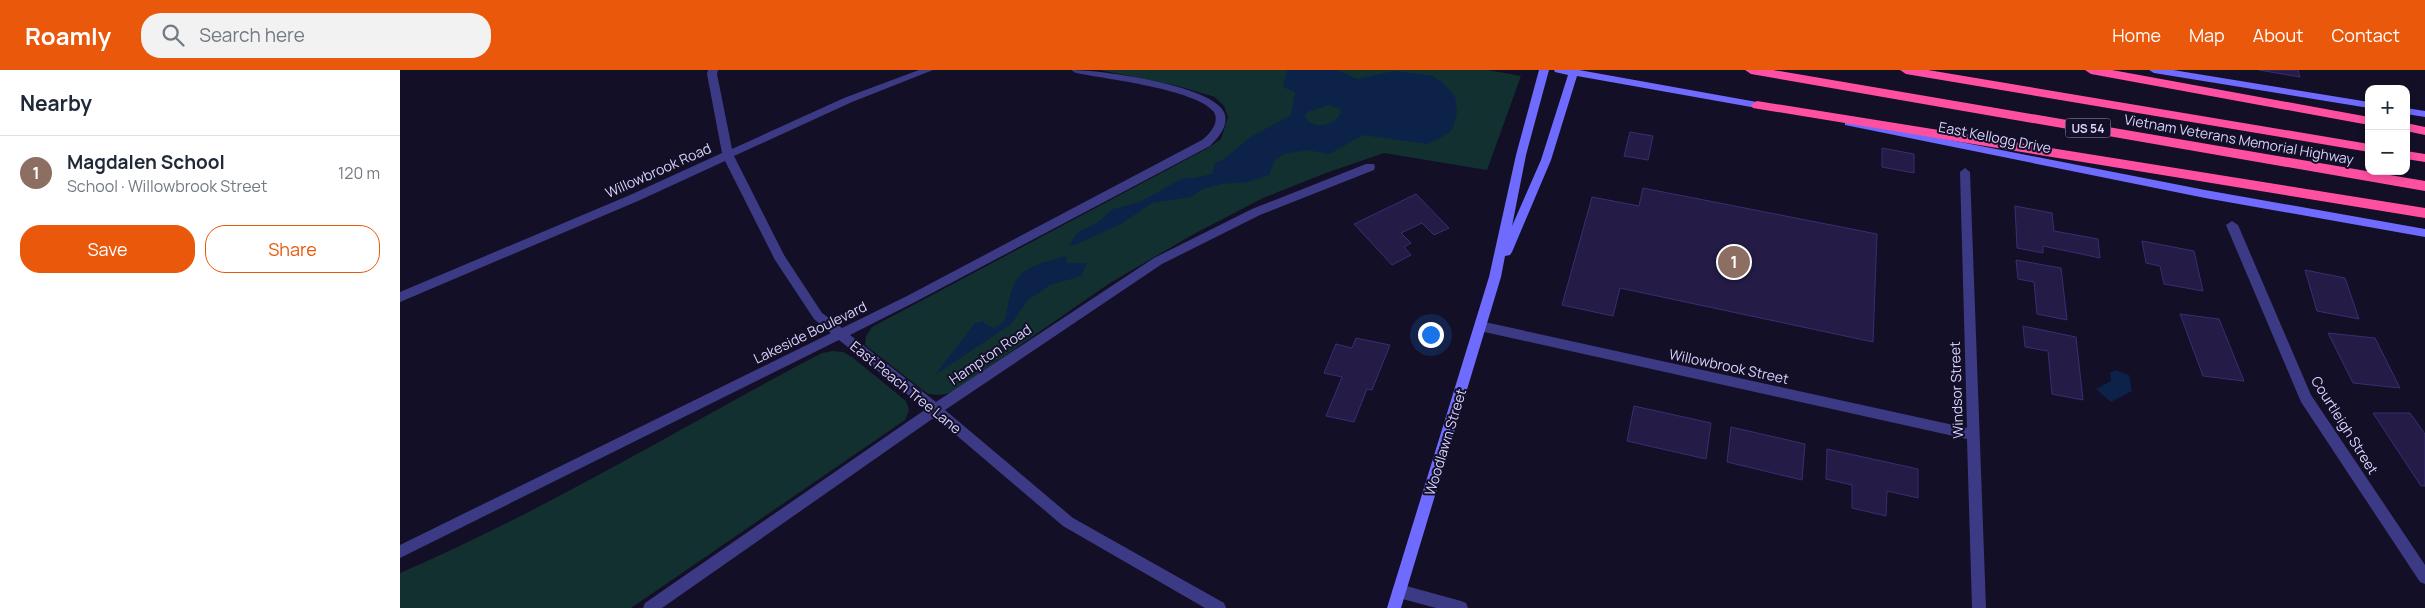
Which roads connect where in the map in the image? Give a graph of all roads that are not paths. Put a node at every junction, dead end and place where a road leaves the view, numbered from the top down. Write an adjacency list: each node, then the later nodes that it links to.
1 (713, 70): 21 (street, East Peach Tree Lane)
2 (928, 70): 21 (street, Willowbrook Road)
3 (1076, 70): 33 (street, Lakeside Boulevard)
4 (1544, 70): 30 (main road, Woodlawn Street)
5 (1559, 70): 11 (main road, East Kellogg Drive)
6 (1621, 70): 12 (main road)
7 (1752, 70): 26 (highway, Vietnam Veterans Memorial Highway / US 54)
8 (1906, 70): 20 (highway, Vietnam Veterans Memorial Highway / US 54)
9 (2091, 70): 17 (highway)
10 (2154, 70): 13 (main road)
11 (1574, 71): 12 (main road, East Kellogg Drive); 30 (main road, Woodlawn Street)
12 (1654, 86): 14 (main road, East Kellogg Drive)
13 (2365, 104)
14 (1757, 105): 27 (highway); 29 (main road, East Kellogg Drive)
15 (2410, 112): 16 (main road)
16 (2425, 114)
17 (2365, 119)
18 (2410, 128): 19 (highway)
19 (2425, 131)
20 (2365, 147)
21 (728, 155): 31 (street, Willowbrook Road); 33 (street, East Peach Tree Lane)
22 (2410, 156): 23 (highway)
23 (2425, 158)
24 (1370, 167): 34 (street, Hampton Road)
25 (1965, 172): 35 (street, Windsor Street)
26 (2425, 186)
27 (2425, 213)
28 (2232, 225): 37 (street, Courtleigh Street)
29 (2425, 233)
30 (1495, 277): 32 (main road, Woodlawn Street)
31 (400, 298)
32 (1480, 326): 35 (street, Willowbrook Street); 38 (main road, Woodlawn Street)
33 (839, 334): 34 (street, East Peach Tree Lane); 36 (street, Lakeside Boulevard)
34 (935, 410): 39 (street, Hampton Road); 40 (street, East Peach Tree Lane)
35 (1972, 436): 43 (street, Windsor Street)
36 (400, 552)
37 (2425, 577)
38 (1399, 591): 41 (main road, Woodlawn Street); 42 (street)
39 (650, 608)
40 (1219, 608)
41 (1394, 608)
42 (1461, 608)
43 (1979, 608)

